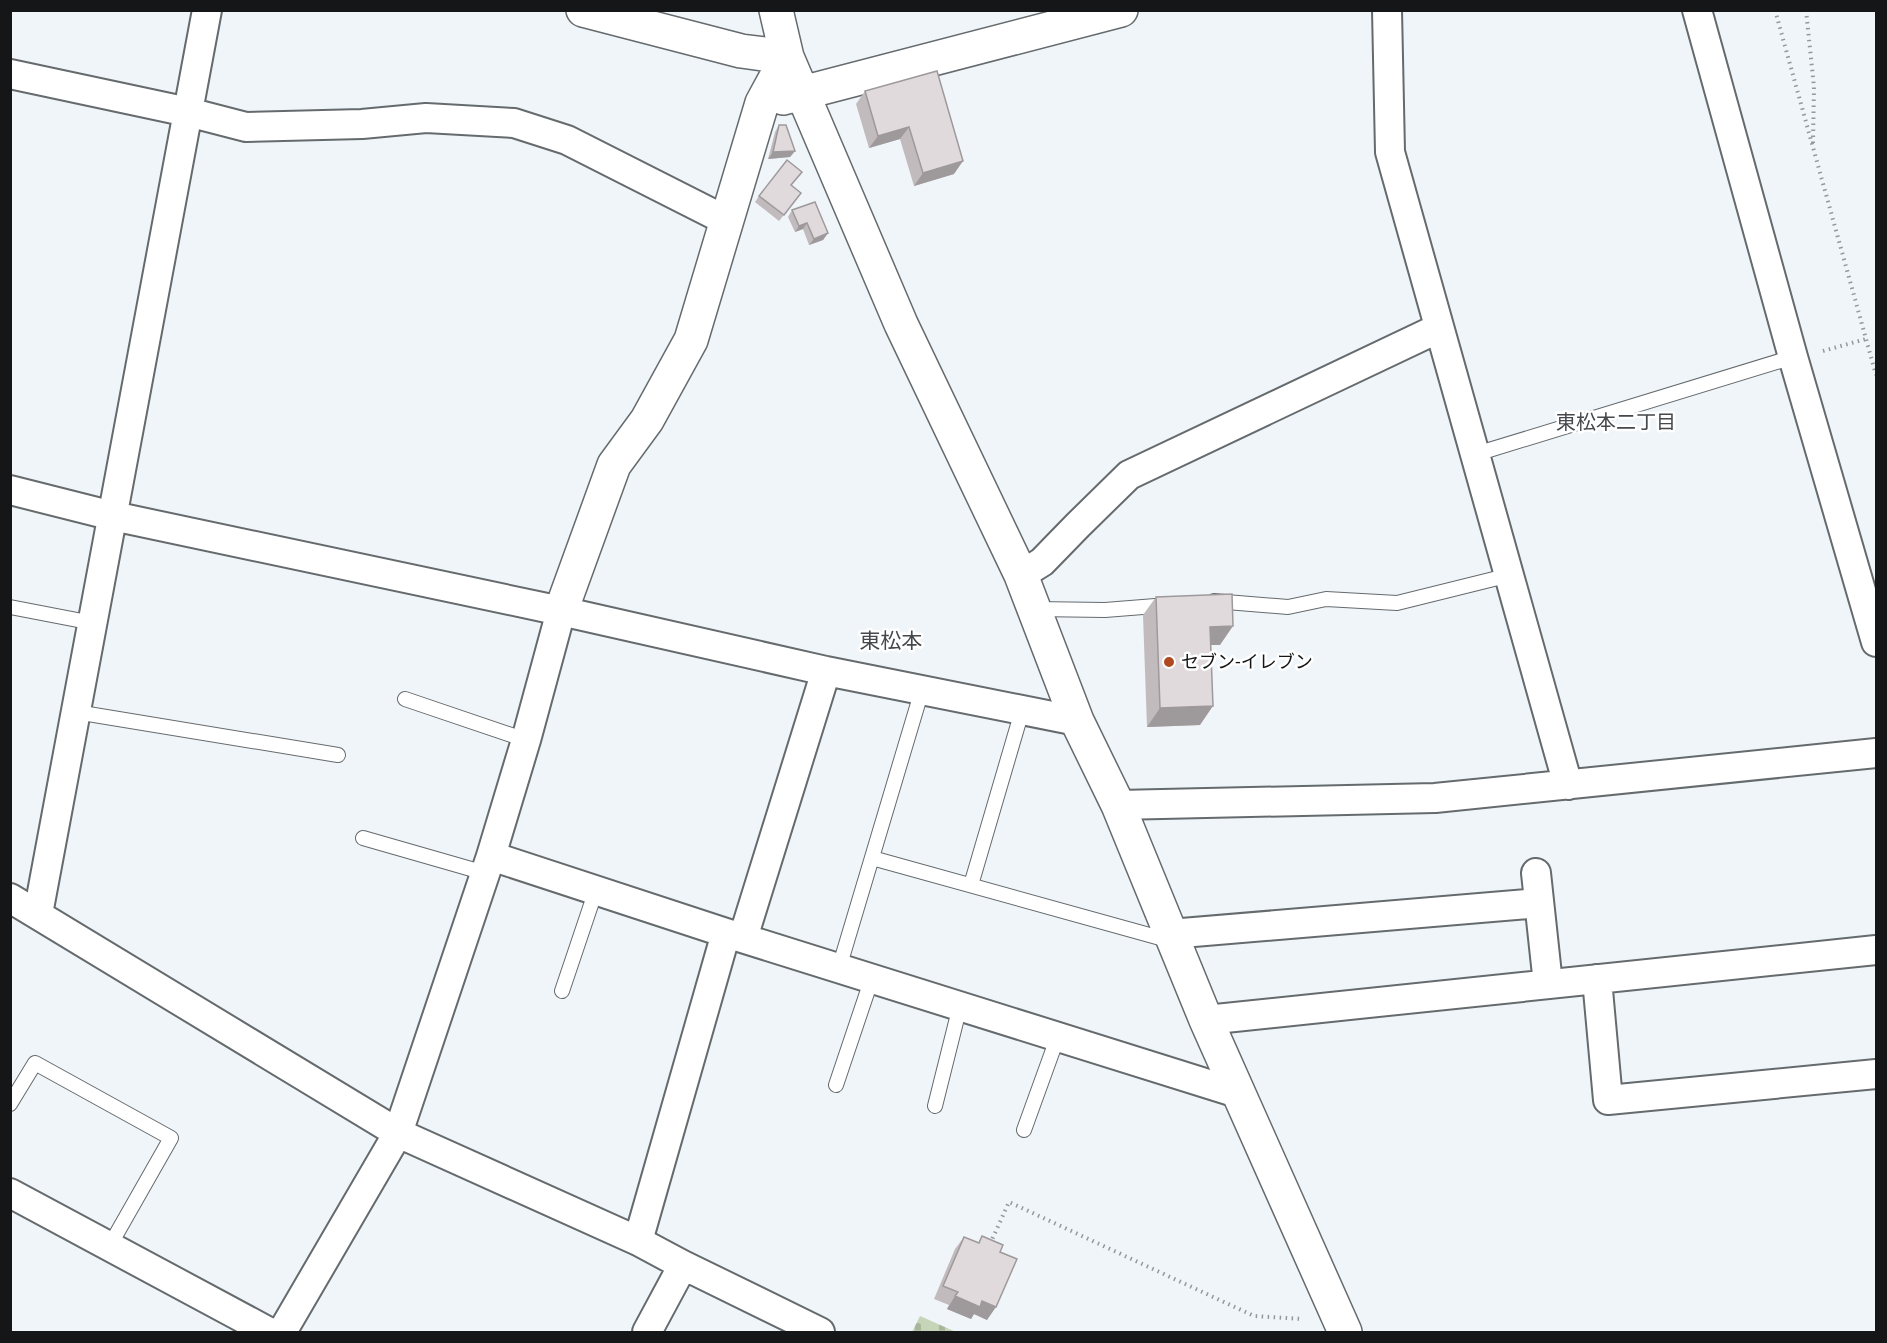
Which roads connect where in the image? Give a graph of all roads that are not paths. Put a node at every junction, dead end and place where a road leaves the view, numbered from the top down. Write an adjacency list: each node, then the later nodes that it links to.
1 (207, 10): 11 (street)
2 (583, 10): 7 (street)
3 (776, 10): 7 (street)
4 (1121, 10): 9 (street)
5 (1387, 10): 13 (street)
6 (1697, 10): 14 (street)
7 (787, 57): 9 (street); 10 (street)
8 (10, 74): 11 (street)
9 (803, 93): 10 (street); 18 (street)
10 (762, 103): 12 (street)
11 (188, 112): 12 (street); 17 (street)
12 (727, 220): 22 (street)
13 (1439, 328): 15 (street); 18 (street)
14 (1805, 355): 15 (lane); 24 (street)
15 (1476, 454): 19 (street)
16 (10, 490): 17 (street)
17 (113, 516): 22 (street); 23 (street)
18 (1021, 575): 21 (street)
19 (1510, 575): 21 (lane); 34 (street)
20 (10, 607): 23 (lane)
21 (1034, 609): 30 (street)
22 (561, 611): 25 (street); 31 (street)
23 (93, 623): 29 (street)
24 (1876, 642)
25 (826, 671): 26 (street); 45 (street)
26 (922, 690): 28 (street); 37 (lane)
27 (405, 699): 31 (lane)
28 (1022, 711): 30 (street); 40 (lane)
29 (76, 712): 33 (lane); 44 (street)
30 (1077, 721): 35 (street)
31 (526, 740): 38 (street)
32 (1876, 753): 34 (street)
33 (338, 755)
34 (1568, 785): 35 (street)
35 (1118, 805): 46 (street)
36 (363, 838): 38 (lane)
37 (872, 858): 40 (lane); 48 (lane)
38 (488, 864): 41 (street); 62 (street)
39 (1536, 873): 43 (street)
40 (970, 885): 46 (lane)
41 (596, 890): 45 (street); 52 (lane)
42 (10, 898): 44 (street)
43 (1539, 903): 46 (street); 51 (street)
44 (38, 915): 62 (street)
45 (735, 935): 48 (street); 64 (street)
46 (1172, 938): 54 (street)
47 (1876, 950): 50 (street)
48 (838, 968): 49 (street)
49 (872, 978): 53 (street); 57 (lane)
50 (1597, 979): 51 (street); 56 (street)
51 (1548, 984): 54 (street)
52 (562, 992)
53 (960, 1006): 55 (street); 60 (lane)
54 (1206, 1020): 58 (street)
55 (1058, 1036): 58 (street); 61 (lane)
56 (1876, 1074)
57 (836, 1085)
58 (1238, 1093): 71 (street)
59 (10, 1104): 65 (lane)
60 (935, 1107)
61 (1024, 1130)
62 (398, 1133): 64 (street); 68 (street)
63 (10, 1193): 65 (street)
64 (638, 1241): 66 (street)
65 (109, 1247): 67 (street)
66 (683, 1265): 69 (street); 70 (street)
67 (269, 1332)
68 (282, 1332)
69 (647, 1332)
70 (820, 1332)
71 (1345, 1332)

